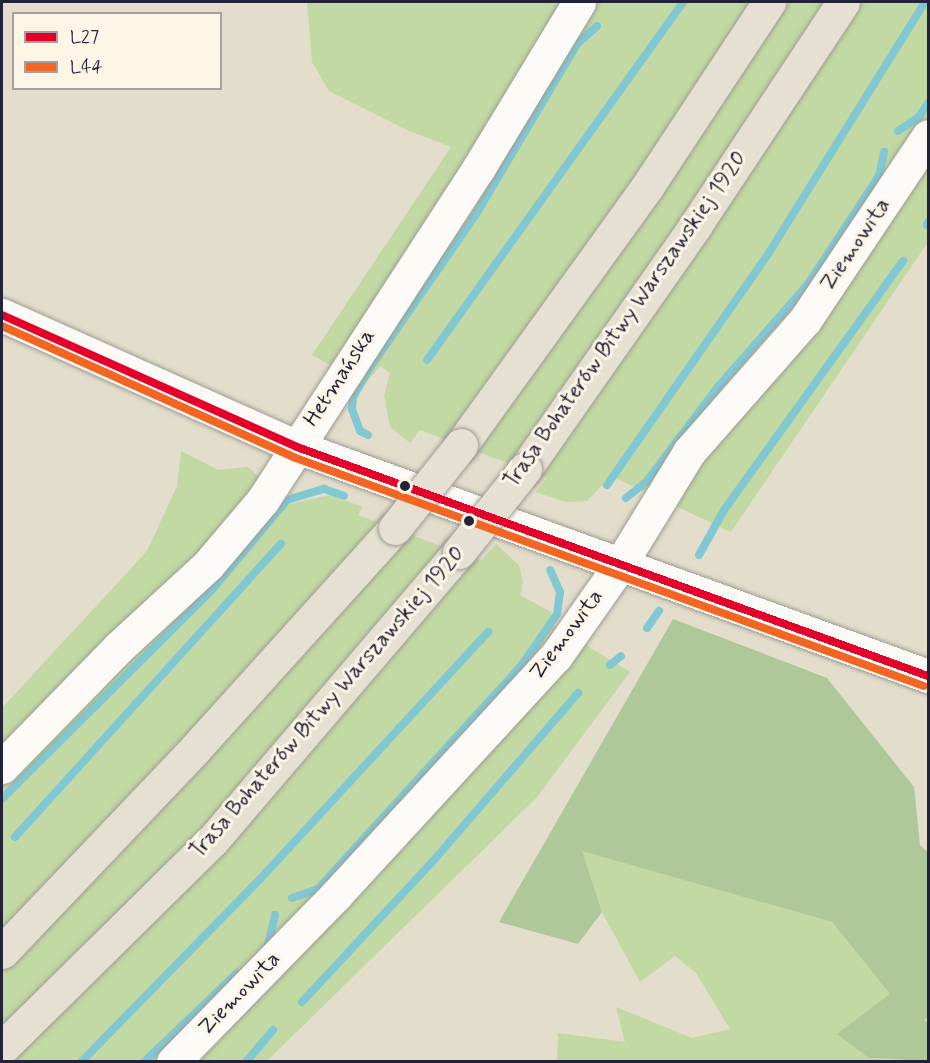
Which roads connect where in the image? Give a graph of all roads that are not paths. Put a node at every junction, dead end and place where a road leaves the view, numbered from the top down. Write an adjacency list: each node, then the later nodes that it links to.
1 (579, 2): 6 (street, Hetmańska)
2 (768, 2): 10 (highway, bridge)
3 (843, 2): 11 (highway, Trasa Bohaterów Bitwy Warszawskiej 1920, bridge)
4 (928, 136): 7 (street, Ziemowita)
5 (2, 315): 6 (street)
6 (297, 447): 7 (street); 9 (street, Hetmańska)
7 (621, 563): 8 (street); 12 (street, Ziemowita)
8 (928, 676)
9 (2, 767)
10 (2, 952)
11 (2, 1048)
12 (173, 1062)

